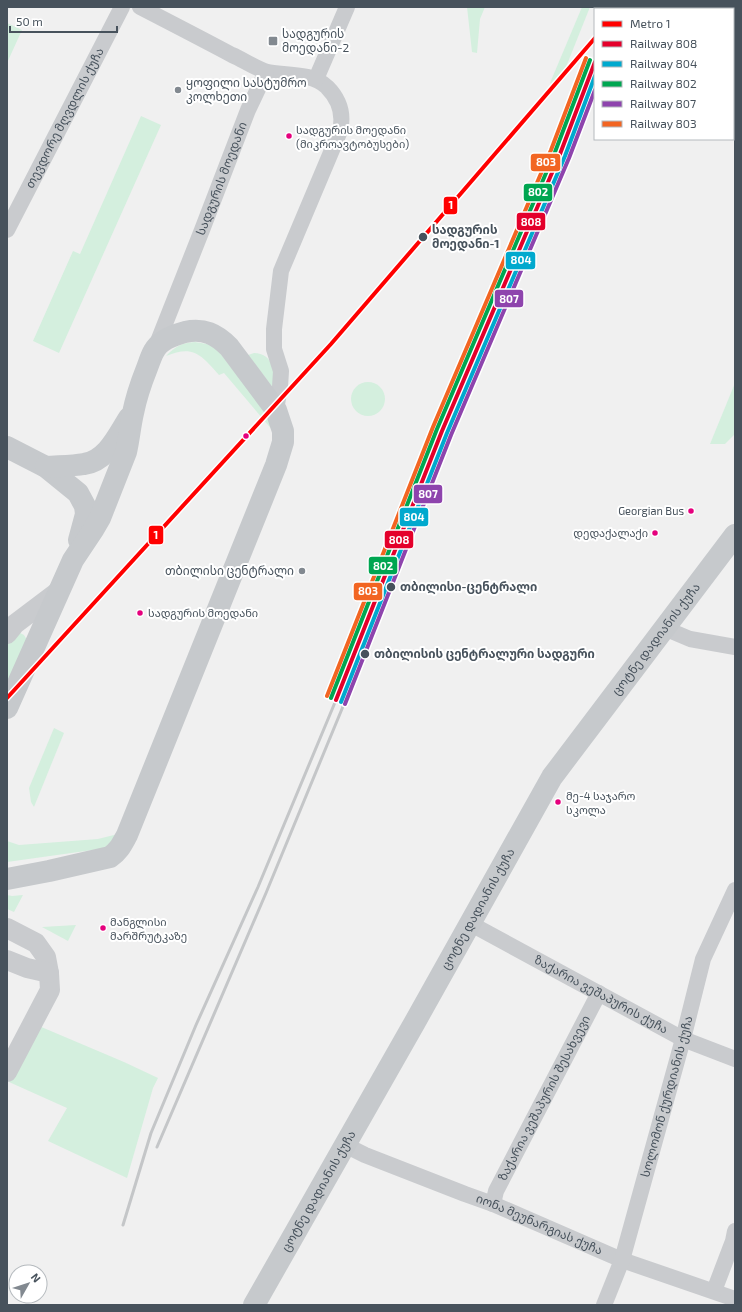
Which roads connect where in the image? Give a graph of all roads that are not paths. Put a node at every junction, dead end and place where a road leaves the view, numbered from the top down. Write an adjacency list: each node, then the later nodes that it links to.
1 (122, 7): 6 (street, თევდორე მღვდლის ქუჩა)
2 (140, 7): 4 (street)
3 (347, 7): 5 (street)
4 (266, 72): 5 (street); 7 (street, სადგურის მოედანი)
5 (316, 79): 8 (street)
6 (7, 230)
7 (154, 350): 8 (main road); 9 (main road, სადგურის მოედანი)
8 (276, 410): 21 (main road)
9 (133, 412): 11 (main road); 15 (main road, სადგურის მოედანი)
10 (7, 447): 12 (main road)
11 (86, 464): 12 (main road); 13 (main road)
12 (46, 467): 13 (main road)
13 (72, 489): 15 (main road)
14 (735, 535): 17 (main road, ცოტნე დადიანის ქუჩა)
15 (73, 560): 16 (main road, სადგურის მოედანი)
16 (60, 590): 18 (street); 20 (main road, სადგურის მოედანი)
17 (664, 628): 19 (street); 23 (main road, ცოტნე დადიანის ქუჩა)
18 (7, 634)
19 (735, 648)
20 (7, 708)
21 (7, 879)
22 (735, 890): 28 (street, სოლომონ ქურდიანის ქუჩა)
23 (471, 924): 27 (street, ზაქარია ვეშაპურის ქუჩა); 31 (main road, ცოტნე დადიანის ქუჩა)
24 (7, 928): 26 (street)
25 (7, 960): 26 (street)
26 (49, 973): 30 (street)
27 (599, 993): 28 (street, ზაქარია ვეშაპურის ქუჩა); 32 (street, ზაქარია ვეშაპურის შესახვევი)
28 (683, 1039): 29 (street, ზაქარია ვეშაპურის ქუჩა); 34 (street, სოლომონ ქურდიანის ქუჩა)
29 (735, 1059)
30 (7, 1072)
31 (345, 1145): 32 (street, იონა მეუნარგიას ქუჩა); 37 (main road, ცოტნე დადიანის ქუჩა)
32 (493, 1204): 34 (street, იონა მეუნარგიას ქუჩა)
33 (735, 1231): 35 (street)
34 (622, 1260): 35 (street, იონა მეუნარგიას ქუჩა); 38 (street, სოლომონ ქურდიანის ქუჩა)
35 (714, 1291): 36 (street, იონა მეუნარგიას ქუჩა)
36 (735, 1299)
37 (254, 1305)
38 (604, 1305)

